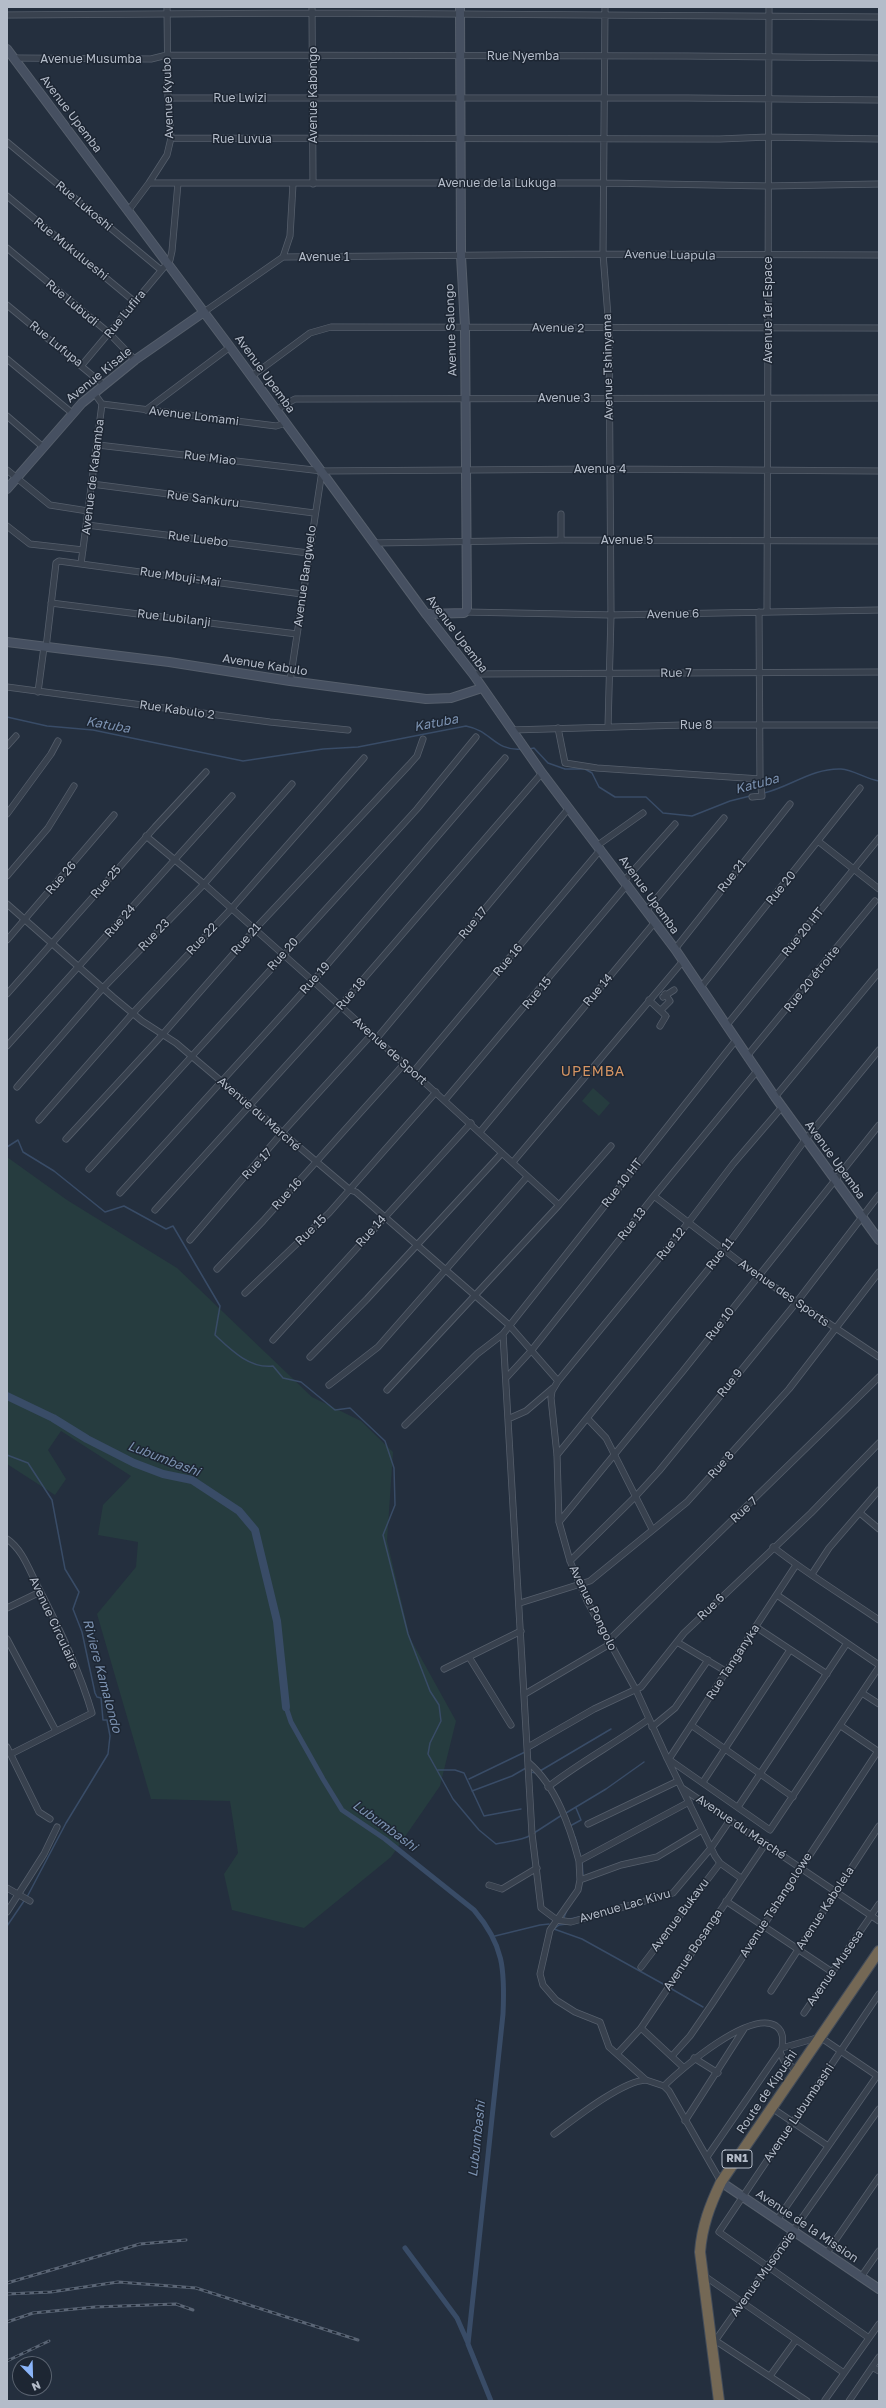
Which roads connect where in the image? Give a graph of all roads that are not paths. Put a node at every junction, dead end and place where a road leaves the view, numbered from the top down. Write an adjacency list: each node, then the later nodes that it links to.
1 (167, 7): 7 (street, Avenue Kyubo)
2 (605, 7): 8 (street, Avenue Tshinyama)
3 (769, 7): 9 (street, Avenue 1er Espace)
4 (312, 10): 5 (street); 7 (street); 12 (street, Avenue Kabongo)
5 (460, 11): 8 (street); 14 (street, Avenue Salongo)
6 (7, 14): 7 (street)
7 (167, 14): 13 (street, Avenue Kyubo)
8 (605, 15): 9 (street); 15 (street, Avenue Tshinyama)
9 (769, 17): 10 (street); 17 (street, Avenue 1er Espace)
10 (879, 17)
11 (7, 49): 16 (street, Avenue Upemba)
12 (313, 54): 13 (street, Rue Nyemba); 14 (street, Rue Nyemba); 19 (street, Avenue Kabongo)
13 (167, 55): 16 (street, Avenue Musumba); 20 (street, Avenue Kyubo)
14 (460, 56): 15 (street, Rue Nyemba); 21 (street, Avenue Salongo)
15 (606, 57): 17 (street, Rue Nyemba); 22 (street, Avenue Tshinyama)
16 (14, 58): 41 (street, Avenue Upemba)
17 (769, 58): 18 (street, Rue Nyemba); 23 (street, Avenue 1er Espace)
18 (879, 58)
19 (312, 97): 20 (street, Rue Lwizi); 21 (street, Rue Lwizi); 28 (street, Avenue Kabongo)
20 (168, 98): 26 (street, Avenue Kyubo)
21 (461, 98): 22 (street, Rue Lwizi); 27 (street, Avenue Salongo)
22 (606, 98): 23 (street, Rue Lwizi); 29 (street, Avenue Tshinyama)
23 (769, 100): 24 (street, Rue Lwizi); 25 (street, Avenue 1er Espace)
24 (879, 100)
25 (768, 137): 29 (street, Rue Luvua); 30 (street, Rue Luvua); 39 (street, Avenue 1er Espace)
26 (171, 138): 28 (street, Rue Luvua); 34 (street, Avenue Kyubo)
27 (460, 138): 28 (street, Rue Luvua); 29 (street, Rue Luvua); 32 (street, Avenue Salongo)
28 (313, 139): 37 (street, Avenue Kabongo)
29 (605, 139): 33 (street, Avenue Tshinyama)
30 (879, 139)
31 (7, 142): 49 (street, Rue Lukoshi)
32 (462, 182): 33 (street, Avenue de la Lukuga); 37 (street, Avenue de la Lukuga); 45 (street, Avenue Salongo)
33 (604, 182): 39 (street, Avenue de la Lukuga); 43 (street, Avenue Tshinyama)
34 (149, 183): 35 (street, Avenue de la Lukuga); 41 (street)
35 (178, 183): 36 (street, Avenue de la Lukuga); 48 (street)
36 (293, 184): 37 (street, Avenue de la Lukuga); 47 (street)
37 (313, 184)
38 (879, 184): 39 (street, Avenue de la Lukuga)
39 (768, 186): 46 (street, Avenue 1er Espace)
40 (7, 196): 50 (street, Rue Mukulueshi)
41 (128, 211): 48 (street, Avenue Upemba)
42 (7, 248): 57 (street, Rue Lubudi)
43 (603, 254): 45 (street, Avenue Luapula); 46 (street, Avenue Luapula); 56 (street, Avenue Tshinyama)
44 (879, 255): 46 (street, Avenue Luapula)
45 (461, 256): 47 (street, Avenue 1); 53 (street, Avenue Salongo)
46 (768, 256): 54 (street, Avenue 1er Espace)
47 (283, 257): 52 (street, Avenue 1)
48 (167, 263): 49 (street, Rue Lufira); 52 (street, Avenue Upemba)
49 (160, 270): 50 (street, Rue Lufira)
50 (135, 302): 57 (street, Rue Lufira)
51 (7, 305): 61 (street, Rue Lufupa)
52 (204, 312): 58 (street, Avenue Upemba); 60 (street, Avenue Kisale)
53 (465, 327): 56 (street, Avenue 2); 62 (street, Avenue 2); 67 (street, Avenue Salongo)
54 (767, 328): 55 (street, Avenue 2); 56 (street, Avenue 2); 68 (street, Avenue 1er Espace)
55 (879, 328)
56 (609, 329): 65 (street, Avenue Tshinyama)
57 (110, 333): 60 (street, Rue Lubudi); 61 (street, Rue Lufira)
58 (230, 347): 62 (street, Avenue Upemba); 71 (street)
59 (7, 358): 72 (street)
60 (136, 360): 63 (street, Avenue Kisale)
61 (82, 365): 63 (street, Rue Lufupa)
62 (252, 376): 70 (street, Avenue Upemba)
63 (104, 385): 64 (street, Avenue Kisale)
64 (94, 393): 69 (street, Avenue de Kabamba); 72 (street, Avenue Kisale)
65 (610, 398): 67 (street, Avenue 3); 68 (street, Avenue 3); 77 (street, Avenue Tshinyama)
66 (879, 398): 68 (street, Avenue 3)
67 (466, 399): 70 (street, Avenue 3); 82 (street, Avenue Salongo)
68 (768, 399): 80 (street, Avenue 1er Espace)
69 (102, 404): 71 (street, Avenue Lomami); 75 (street, Avenue de Kabamba)
70 (276, 409): 74 (street, Avenue Upemba)
71 (146, 410): 74 (street, Avenue Lomami)
72 (72, 413): 76 (street, Avenue Kisale)
73 (7, 416): 76 (street)
74 (286, 423): 79 (street, Avenue Upemba)
75 (98, 445): 79 (street, Rue Miao); 84 (street, Avenue de Kabamba)
76 (43, 447): 83 (street, Avenue Kisale)
77 (610, 469): 80 (street, Avenue 4); 82 (street, Avenue 4); 94 (street, Avenue Tshinyama)
78 (7, 470): 83 (street)
79 (322, 471): 82 (street, Avenue 4); 87 (street, Avenue Bangwelo); 96 (street, Avenue Upemba)
80 (768, 471): 81 (street, Avenue 4); 92 (street, Avenue 1er Espace)
81 (879, 471)
82 (466, 472): 93 (street, Avenue Salongo)
83 (16, 478): 85 (street, Avenue Kisale); 86 (street)
84 (92, 484): 86 (street, Avenue de Kabamba); 87 (street, Rue Sankuru)
85 (7, 489)
86 (88, 511): 89 (street, Avenue de Kabamba)
87 (314, 513): 98 (street, Avenue Bangwelo)
88 (561, 514): 91 (street)
89 (87, 525): 97 (street, Avenue de Kabamba); 98 (street, Rue Luebo)
90 (7, 526): 97 (street)
91 (561, 540): 93 (street, Avenue 5); 94 (street, Avenue 5)
92 (766, 540): 94 (street, Avenue 5); 95 (street, Avenue 5); 105 (street, Avenue 1er Espace)
93 (466, 541): 96 (street, Avenue 5); 103 (street, Avenue Salongo)
94 (609, 541): 107 (street, Avenue Tshinyama)
95 (879, 541)
96 (374, 543): 106 (street, Avenue Upemba)
97 (83, 550): 99 (street, Avenue de Kabamba)
98 (308, 553): 100 (street, Avenue Bangwelo)
99 (81, 564): 100 (street, Rue Mbuji-Maï); 101 (street, Rue Mbuji-Maï)
100 (302, 594): 108 (street, Avenue Bangwelo)
101 (51, 603): 108 (street, Rue Lubilanji); 110 (street)
102 (879, 610): 105 (street, Avenue 6)
103 (466, 612): 106 (street); 107 (street, Avenue 6)
104 (758, 612): 105 (street, Avenue 6); 107 (street, Avenue 6); 111 (street)
105 (766, 612)
106 (426, 614): 113 (street, Avenue Upemba)
107 (611, 615): 114 (street, Avenue Tshinyama)
108 (297, 634): 115 (street, Avenue Bangwelo)
109 (7, 642): 110 (street, Avenue Kabulo)
110 (45, 648): 115 (street, Avenue Kabulo); 118 (street)
111 (760, 672): 112 (street, Rue 7); 114 (street, Rue 7); 119 (street)
112 (879, 672)
113 (473, 674): 114 (street, Rue 7); 117 (street, Avenue Upemba)
114 (610, 675): 121 (street, Avenue Tshinyama)
115 (290, 681): 117 (street, Avenue Kabulo)
116 (7, 688): 118 (street, Rue Kabulo 2)
117 (482, 688): 124 (street, Avenue Upemba)
118 (38, 692): 123 (street, Rue Kabulo 2)
119 (760, 725): 120 (street, Rue 8); 121 (street, Rue 8); 134 (street)
120 (879, 725)
121 (608, 727): 122 (street, Rue 8)
122 (558, 728): 124 (street, Rue 8); 134 (street)
123 (348, 730)
124 (512, 730): 133 (street, Avenue Upemba)
125 (16, 736): 129 (street)
126 (476, 737): 167 (street, Rue 20)
127 (423, 739): 163 (street, Rue 21)
128 (58, 741): 143 (street)
129 (7, 746)
130 (364, 758): 159 (street, Rue 22)
131 (506, 758): 171 (street, Rue 19)
132 (206, 772): 147 (street, Rue 25)
133 (542, 773): 141 (street, Avenue Upemba); 177 (street, Rue 18)
134 (760, 779): 139 (street)
135 (292, 784): 155 (street, Rue 23)
136 (74, 786): 153 (street)
137 (860, 788): 149 (street, Rue 20)
138 (232, 796): 151 (street, Rue 24)
139 (752, 797)
140 (790, 804): 166 (street, Rue 21)
141 (569, 808): 150 (street, Avenue Upemba); 184 (street, Rue 17)
142 (643, 813): 150 (street, Rue 16)
143 (7, 814)
144 (114, 815): 161 (street, Rue 26)
145 (724, 818): 160 (street)
146 (675, 824): 154 (street)
147 (146, 836): 151 (street, Avenue de Sport); 165 (street, Rue 25)
148 (879, 838): 152 (street, Rue 20 HT)
149 (818, 841): 152 (street); 172 (street, Rue 20)
150 (600, 847): 154 (street, Avenue Upemba); 191 (street, Rue 16)
151 (175, 860): 155 (street, Avenue de Sport); 169 (street, Rue 24)
152 (855, 869): 156 (street); 181 (street, Rue 20 HT)
153 (7, 876)
154 (625, 883): 160 (street, Avenue Upemba); 197 (street, Rue 15)
155 (204, 884): 159 (street, Avenue de Sport); 173 (street, Rue 23)
156 (879, 889)
157 (875, 901): 189 (street, Rue 20 étroite)
158 (7, 904): 161 (street, Avenue du Marché)
159 (232, 908): 163 (street, Avenue de Sport); 179 (street, Rue 22)
160 (646, 911): 162 (street, Avenue Upemba)
161 (25, 919): 164 (street, Rue 26); 165 (street, Avenue du Marché)
162 (655, 922): 166 (street, Avenue Upemba); 203 (street, Rue 14)
163 (255, 929): 167 (street, Avenue de Sport); 182 (street, Rue 21)
164 (7, 940)
165 (53, 943): 169 (street, Avenue du Marché); 175 (street, Rue 25)
166 (675, 949): 168 (street, Avenue Upemba)
167 (283, 954): 171 (street, Avenue de Sport); 188 (street, Rue 20)
168 (683, 961): 172 (street, Avenue Upemba); 176 (street)
169 (79, 966): 173 (street, Avenue du Marché); 186 (street, Rue 24)
170 (879, 972): 196 (street)
171 (313, 981): 177 (street, Avenue de Sport); 193 (street, Rue 19)
172 (701, 987): 181 (street, Avenue Upemba)
173 (103, 988): 179 (street, Avenue du Marché); 194 (street, Rue 23)
174 (674, 990): 178 (street)
175 (7, 994)
176 (649, 1000): 178 (street); 210 (street)
177 (340, 1006): 183 (street, Avenue de Sport); 198 (street, Rue 18)
178 (661, 1010): 180 (street)
179 (132, 1013): 182 (street, Avenue du Marché); 200 (street, Rue 22)
180 (660, 1026)
181 (726, 1026): 185 (street, Avenue Upemba)
182 (163, 1034): 188 (street, Avenue du Marché); 205 (street, Rue 21)
183 (372, 1034): 184 (street, Avenue de Sport); 204 (street, Rue 17)
184 (377, 1038): 190 (street, Avenue de Sport)
185 (736, 1040): 189 (street, Avenue Upemba); 234 (street, Rue 10 HT)
186 (7, 1046)
187 (879, 1050): 206 (street, Rue 11)
188 (192, 1056): 193 (street, Avenue du Marché); 211 (street, Rue 20)
189 (748, 1056): 192 (street, Avenue Upemba)
190 (404, 1064): 191 (street, Avenue de Sport); 209 (street, Rue 16)
191 (414, 1071): 195 (street, Avenue de Sport)
192 (757, 1071): 196 (street, Avenue Upemba); 217 (street, Rue 13)
193 (220, 1081): 198 (street, Avenue du Marché); 215 (street, Rue 19)
194 (17, 1087)
195 (436, 1092): 197 (street, Avenue de Sport); 214 (street, Rue 15)
196 (775, 1097): 199 (street, Avenue Upemba)
197 (445, 1100): 201 (street, Avenue de Sport)
198 (249, 1105): 204 (street, Avenue du Marché); 219 (street, Rue 18)
199 (782, 1107): 206 (street, Avenue Upemba); 222 (street, Rue 12)
200 (39, 1120)
201 (471, 1123): 203 (street, Avenue de Sport); 220 (street, Rue 14)
202 (879, 1125): 213 (street, Rue 10)
203 (480, 1132): 208 (street, Avenue de Sport)
204 (281, 1134): 209 (street, Avenue du Marché); 223 (street, Rue 17)
205 (66, 1139)
206 (805, 1140): 213 (street, Avenue Upemba); 226 (street, Rue 11)
207 (611, 1146): 218 (street)
208 (502, 1153): 210 (street, Avenue de Sport); 225 (street)
209 (316, 1162): 214 (street, Avenue du Marché); 227 (street, Rue 16)
210 (513, 1162): 212 (street, Avenue de Sport)
211 (88, 1169)
212 (527, 1177): 218 (street, Avenue de Sport); 228 (street)
213 (834, 1180): 221 (street, Avenue Upemba); 230 (street, Rue 10)
214 (350, 1190): 220 (street, Avenue du Marché); 231 (street, Rue 15)
215 (120, 1193)
216 (879, 1195): 221 (street, Rue 9)
217 (654, 1196): 222 (street, Avenue des Sports); 238 (street, Rue 13)
218 (560, 1205): 232 (street)
219 (155, 1210)
220 (385, 1216): 225 (street, Avenue du Marché); 237 (street, Rue 14)
221 (862, 1218): 224 (street, Avenue Upemba); 233 (street, Rue 9)
222 (688, 1223): 226 (street, Avenue des Sports); 243 (street, Rue 12)
223 (190, 1240)
224 (879, 1240)
225 (417, 1244): 228 (street, Avenue du Marché); 239 (street)
226 (724, 1250): 230 (street, Avenue des Sports); 247 (street, Rue 11)
227 (217, 1269)
228 (446, 1269): 232 (street, Avenue du Marché); 244 (street)
229 (879, 1272): 235 (street, Rue 8)
230 (758, 1276): 233 (street, Avenue des Sports); 251 (street, Rue 10)
231 (245, 1293)
232 (477, 1295): 234 (street, Avenue du Marché); 246 (street)
233 (796, 1303): 235 (street, Avenue des Sports); 254 (street, Rue 9)
234 (509, 1325): 236 (street, Rue 10 HT); 238 (street)
235 (836, 1329): 240 (street, Avenue des Sports); 257 (street, Rue 8)
236 (503, 1334): 241 (street); 249 (street, Rue 10 HT)
237 (273, 1340)
238 (531, 1351): 241 (street, Rue 13); 243 (street)
239 (310, 1357)
240 (879, 1357)
241 (507, 1377): 248 (street)
242 (879, 1377): 274 (street, Rue 7)
243 (558, 1381): 245 (street, Avenue Pongolo)
244 (329, 1385)
245 (554, 1388): 248 (street); 252 (street, Avenue Pongolo)
246 (387, 1390)
247 (587, 1418): 251 (street); 252 (street, Rue 11)
248 (508, 1419): 267 (street)
249 (405, 1425)
250 (879, 1443): 260 (street, Rue 6)
251 (615, 1454): 254 (street); 256 (street, Rue 10)
252 (557, 1455): 256 (street, Avenue Pongolo)
253 (879, 1490): 255 (street)
254 (636, 1496): 257 (street); 261 (street, Rue 9)
255 (860, 1513): 258 (street); 263 (street)
256 (560, 1522): 261 (street, Avenue Pongolo)
257 (652, 1529): 264 (street, Rue 8)
258 (879, 1529)
259 (7, 1539): 265 (street, Avenue Circulaire)
260 (772, 1547): 262 (street); 273 (street, Rue 6)
261 (570, 1561): 264 (street, Avenue Pongolo)
262 (796, 1565): 263 (street); 266 (street, Rue Tanganyka)
263 (812, 1574): 269 (street)
264 (580, 1586): 267 (street, Rue 8); 274 (street, Avenue Pongolo)
265 (40, 1592): 268 (street); 292 (street, Avenue Circulaire)
266 (777, 1595): 270 (street, Rue Tanganyka); 275 (street)
267 (520, 1603): 271 (street)
268 (7, 1608)
269 (879, 1620)
270 (756, 1627): 276 (street); 281 (street, Rue Tanganyka)
271 (522, 1631): 277 (street); 285 (street)
272 (7, 1639): 292 (street)
273 (677, 1642): 278 (street); 283 (street, Rue 6)
274 (609, 1643): 283 (street, Avenue Pongolo); 285 (street, Rue 7)
275 (847, 1643): 279 (street); 282 (street)
276 (790, 1650): 282 (street); 295 (street)
277 (469, 1657): 280 (street); 288 (street)
278 (708, 1660): 281 (street); 291 (street)
279 (879, 1666): 284 (street)
280 (444, 1669)
281 (727, 1672): 289 (street, Rue Tanganyka)
282 (827, 1674): 300 (street)
283 (636, 1690): 287 (street, Avenue Pongolo); 294 (street, Rue 6)
284 (862, 1693): 286 (street); 290 (street)
285 (525, 1694): 294 (street)
286 (879, 1704)
287 (649, 1719): 291 (street, Avenue Pongolo); 303 (street)
288 (511, 1725)
289 (691, 1725): 295 (street); 298 (street, Rue Tanganyka)
290 (841, 1726): 296 (street); 305 (street)
291 (652, 1727): 298 (street, Avenue Pongolo)
292 (56, 1731): 297 (street)
293 (7, 1747): 297 (street)
294 (528, 1747): 299 (street)
295 (725, 1748): 300 (street); 302 (street)
296 (878, 1752): 318 (street, Avenue Tshangolowe)
297 (11, 1754): 308 (street)
298 (668, 1759): 301 (street, Avenue Pongolo); 302 (street, Avenue du Marché)
299 (529, 1763): 303 (street); 319 (street)
300 (761, 1773): 305 (street); 307 (street)
301 (678, 1781): 304 (street, Avenue Pongolo); 310 (street)
302 (703, 1782): 307 (street, Avenue du Marché)
303 (548, 1787): 316 (street)
304 (682, 1787): 306 (street, Avenue Pongolo); 309 (street, Avenue du Marché)
305 (793, 1797): 307 (street, Avenue du Marché)
306 (689, 1802): 313 (street, Avenue Pongolo); 316 (street)
307 (738, 1807)
308 (50, 1819)
309 (730, 1820): 314 (street, Avenue du Marché); 315 (street, Avenue Lac Kivu)
310 (588, 1824)
311 (879, 1826): 324 (street, Avenue Kabolela)
312 (57, 1827): 325 (street)
313 (702, 1830): 315 (street, Avenue Pongolo); 321 (street)
314 (766, 1843): 318 (street, Avenue du Marché); 320 (street, Avenue Bosanga)
315 (711, 1848): 317 (street, Avenue Pongolo); 331 (street, Avenue Lac Kivu)
316 (579, 1861): 321 (street)
317 (720, 1863): 320 (street, Avenue Pongolo); 336 (street, Avenue Bukavu)
318 (801, 1867): 324 (street, Avenue du Marché); 333 (street, Avenue Tshangolowe)
319 (537, 1868): 322 (street); 331 (street)
320 (741, 1878): 327 (street, Avenue Bosanga)
321 (580, 1880): 331 (street)
322 (489, 1885)
323 (9, 1888): 325 (street)
324 (836, 1891): 330 (street, Avenue du Marché); 334 (street, Avenue Kabolela)
325 (20, 1894): 326 (street); 329 (street)
326 (30, 1900)
327 (726, 1901): 333 (street); 341 (street, Avenue Bosanga)
328 (879, 1904): 330 (street, Avenue Musesa)
329 (7, 1912)
330 (871, 1916): 332 (street, Avenue du Marché); 337 (street, Avenue Musesa)
331 (557, 1920): 346 (street)
332 (879, 1921)
333 (763, 1926): 334 (street); 347 (street, Avenue Tshangolowe)
334 (798, 1949): 337 (street); 338 (street, Avenue Kabolela)
335 (879, 1951): 343 (highway, Route de Kipushi / RN1)
336 (642, 1967)
337 (832, 1972): 340 (street, Avenue Musesa)
338 (771, 1991)
339 (879, 1994): 345 (street, Avenue Lubumbashi)
340 (804, 2013)
341 (640, 2028): 346 (street, Avenue Bosanga); 347 (street)
342 (745, 2029): 344 (street); 348 (street); 351 (street)
343 (820, 2037): 344 (street); 345 (street); 350 (highway, Route de Kipushi / RN1)
344 (781, 2050): 350 (street); 361 (street)
345 (841, 2051): 352 (street); 358 (street, Avenue Lubumbashi)
346 (617, 2054): 353 (street)
347 (672, 2056): 349 (street)
348 (694, 2058): 349 (street); 351 (street)
349 (683, 2067): 354 (street)
350 (798, 2071): 355 (highway, Route de Kipushi / RN1)
351 (718, 2073): 357 (street)
352 (878, 2077): 360 (street)
353 (646, 2080): 354 (street); 359 (street)
354 (664, 2086): 357 (street)
355 (772, 2108): 358 (street); 363 (highway, Route de Kipushi / RN1)
356 (879, 2109): 366 (street, Avenue Musonoïe)
357 (685, 2121): 361 (street)
358 (794, 2122): 360 (street); 364 (street, Avenue Lubumbashi)
359 (554, 2134)
360 (828, 2146): 365 (street)
361 (707, 2157): 363 (street)
362 (878, 2178): 368 (street)
363 (721, 2182): 364 (street, Avenue de la Mission); 370 (highway, Route de Kipushi / RN1)
364 (743, 2196): 365 (street, Avenue de la Mission); 369 (street, Avenue Lubumbashi)
365 (777, 2220): 366 (street, Avenue de la Mission)
366 (793, 2231): 368 (street, Avenue de la Mission); 369 (street, Avenue Musonoïe)
367 (879, 2251): 371 (street)
368 (826, 2254): 371 (street, Avenue de la Mission)
369 (768, 2266): 373 (street, Avenue Musonoïe); 375 (street)
370 (702, 2274): 373 (street); 376 (highway, Route de Kipushi / RN1)
371 (861, 2277): 372 (street, Avenue de la Mission)
372 (879, 2290)
373 (742, 2303): 376 (street, Avenue Musonoïe); 377 (street)
374 (879, 2324): 375 (street)
375 (869, 2338): 381 (street)
376 (713, 2339): 382 (street); 384 (highway, Route de Kipushi / RN1)
377 (796, 2340): 381 (street); 382 (street)
378 (879, 2357): 379 (street)
379 (872, 2367): 380 (street); 386 (street)
380 (879, 2371)
381 (844, 2373): 383 (street)
382 (770, 2376): 385 (street)
383 (825, 2400)
384 (719, 2401)
385 (807, 2401)
386 (849, 2401)

